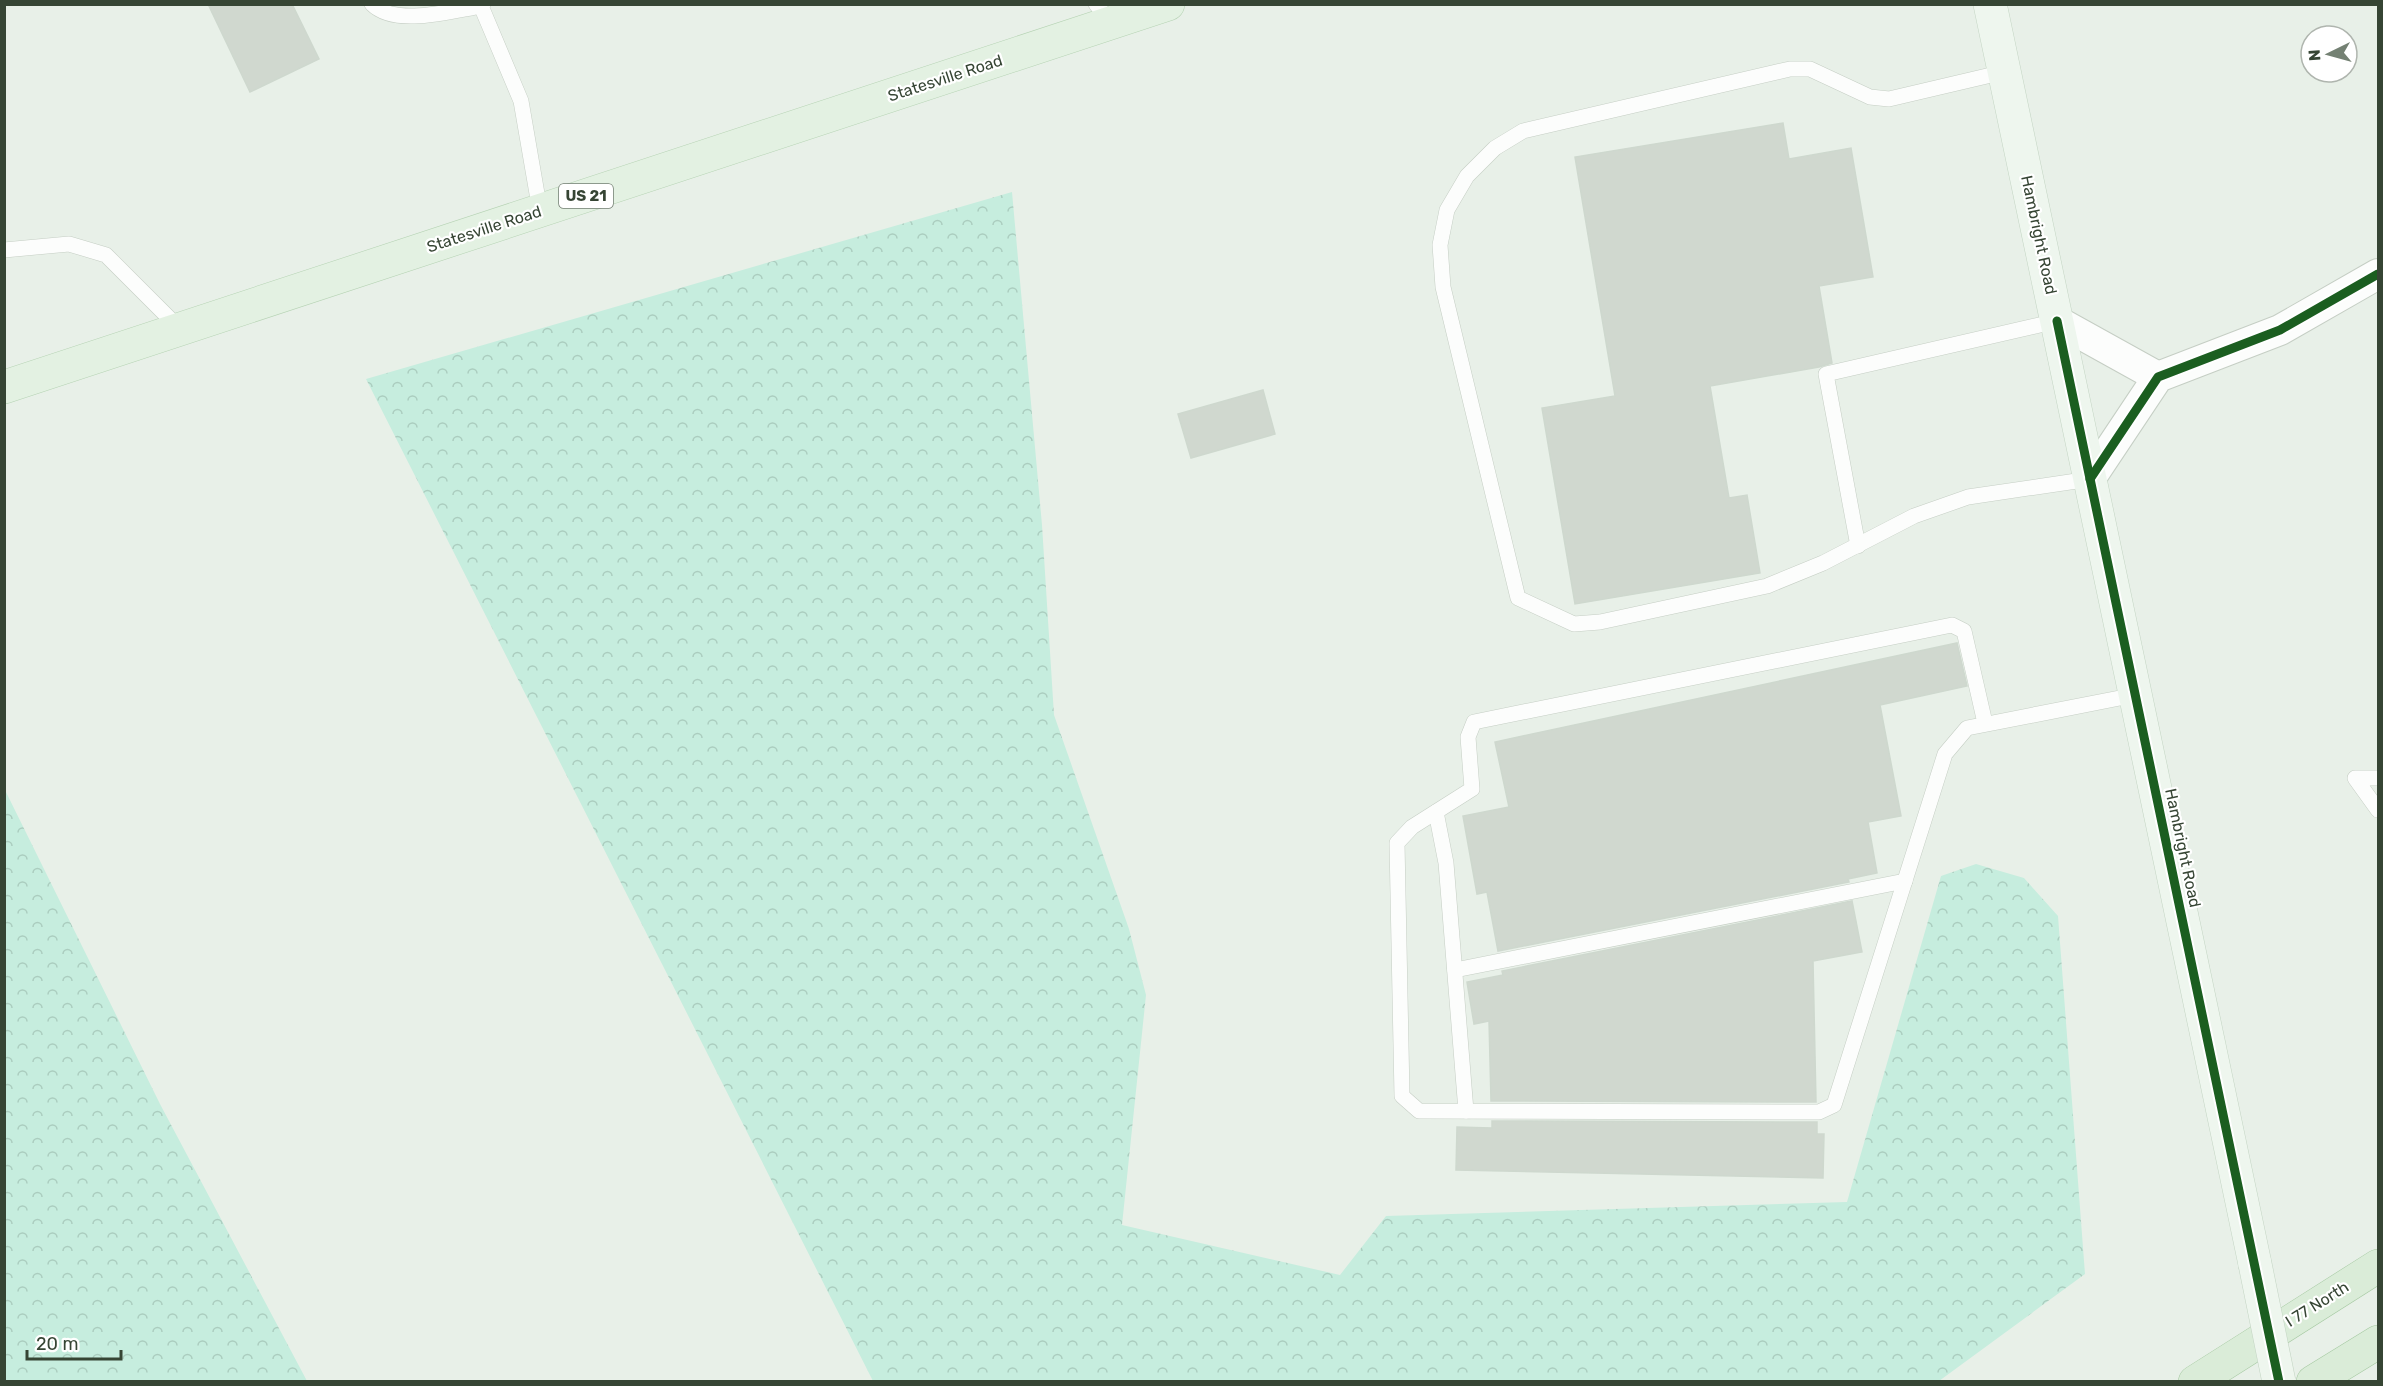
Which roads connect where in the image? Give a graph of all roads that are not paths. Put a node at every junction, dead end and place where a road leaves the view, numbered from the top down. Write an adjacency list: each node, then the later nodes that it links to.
1 (372, 4): 4 (lane)
2 (1168, 4): 5 (main road, Statesville Road / US 21)
3 (1990, 4): 6 (main road, Hambright Road)
4 (482, 5): 7 (lane)
5 (1103, 14): 7 (main road, Statesville Road / US 21)
6 (2004, 72): 10 (main road, Hambright Road); 15 (lane)
7 (540, 211): 11 (main road, Statesville Road / US 21)
8 (4, 250): 11 (lane)
9 (2379, 274): 12 (street)
10 (2057, 321): 12 (street); 14 (main road, Hambright Road); 15 (lane)
11 (180, 329): 13 (main road, Statesville Road / US 21)
12 (2158, 377): 14 (street)
13 (4, 387)
14 (2090, 479): 15 (lane); 16 (main road, Hambright Road)
15 (1858, 546)
16 (2135, 694): 17 (lane); 27 (main road, Hambright Road, bridge)
17 (1986, 723): 20 (lane); 21 (lane)
18 (2379, 778): 19 (lane)
19 (2379, 810)
20 (1436, 812): 22 (lane); 23 (lane)
21 (1905, 881): 22 (lane); 23 (lane)
22 (1455, 970): 23 (lane)
23 (1466, 1111)
24 (2379, 1266): 26 (highway, I 77 North)
25 (2379, 1342): 28 (highway)
26 (2194, 1382)
27 (2279, 1382)
28 (2313, 1382)

